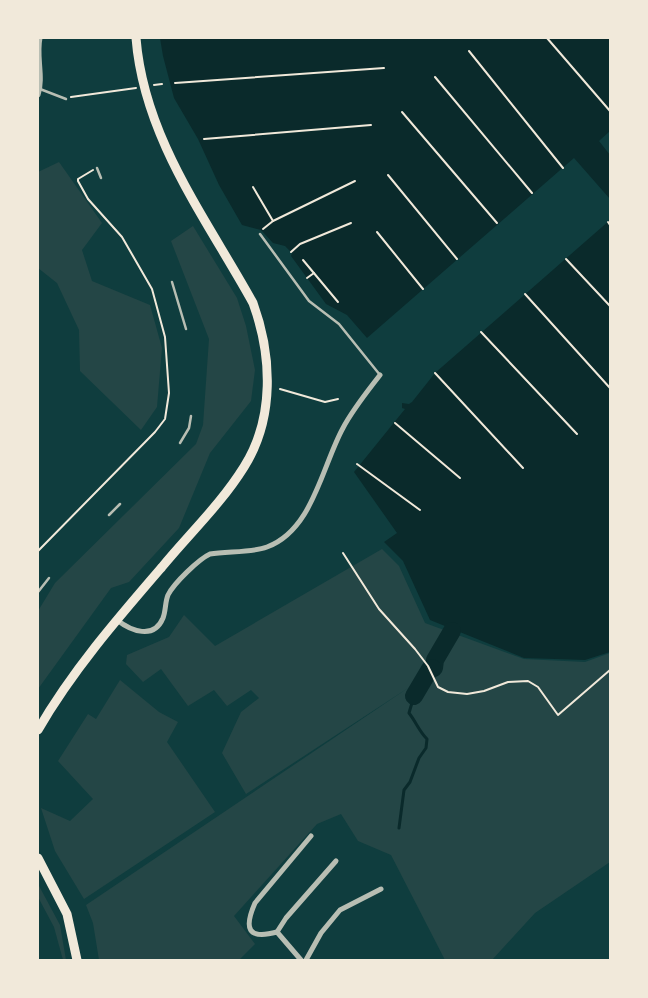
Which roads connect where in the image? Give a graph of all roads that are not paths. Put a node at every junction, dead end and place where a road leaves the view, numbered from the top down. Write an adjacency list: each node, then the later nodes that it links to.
1 (40, 38): 3 (street)
2 (136, 38): 19 (main road)
3 (38, 65): 4 (street)
4 (40, 88): 5 (street); 6 (lane)
5 (38, 95)
6 (66, 99)
7 (97, 168): 8 (lane)
8 (101, 178)
9 (261, 232): 12 (lane)
10 (172, 282): 11 (lane)
11 (186, 329)
12 (380, 374): 19 (street)
13 (191, 416): 14 (lane)
14 (180, 443)
15 (120, 504): 16 (lane)
16 (109, 515)
17 (49, 578): 18 (lane)
18 (38, 592)
19 (118, 620): 20 (main road)
20 (38, 730)
21 (311, 836): 25 (street)
22 (38, 858): 26 (main road)
23 (336, 861): 25 (street)
24 (381, 889): 28 (street)
25 (277, 932): 27 (street)
26 (77, 960)
27 (302, 960)
28 (306, 960)

